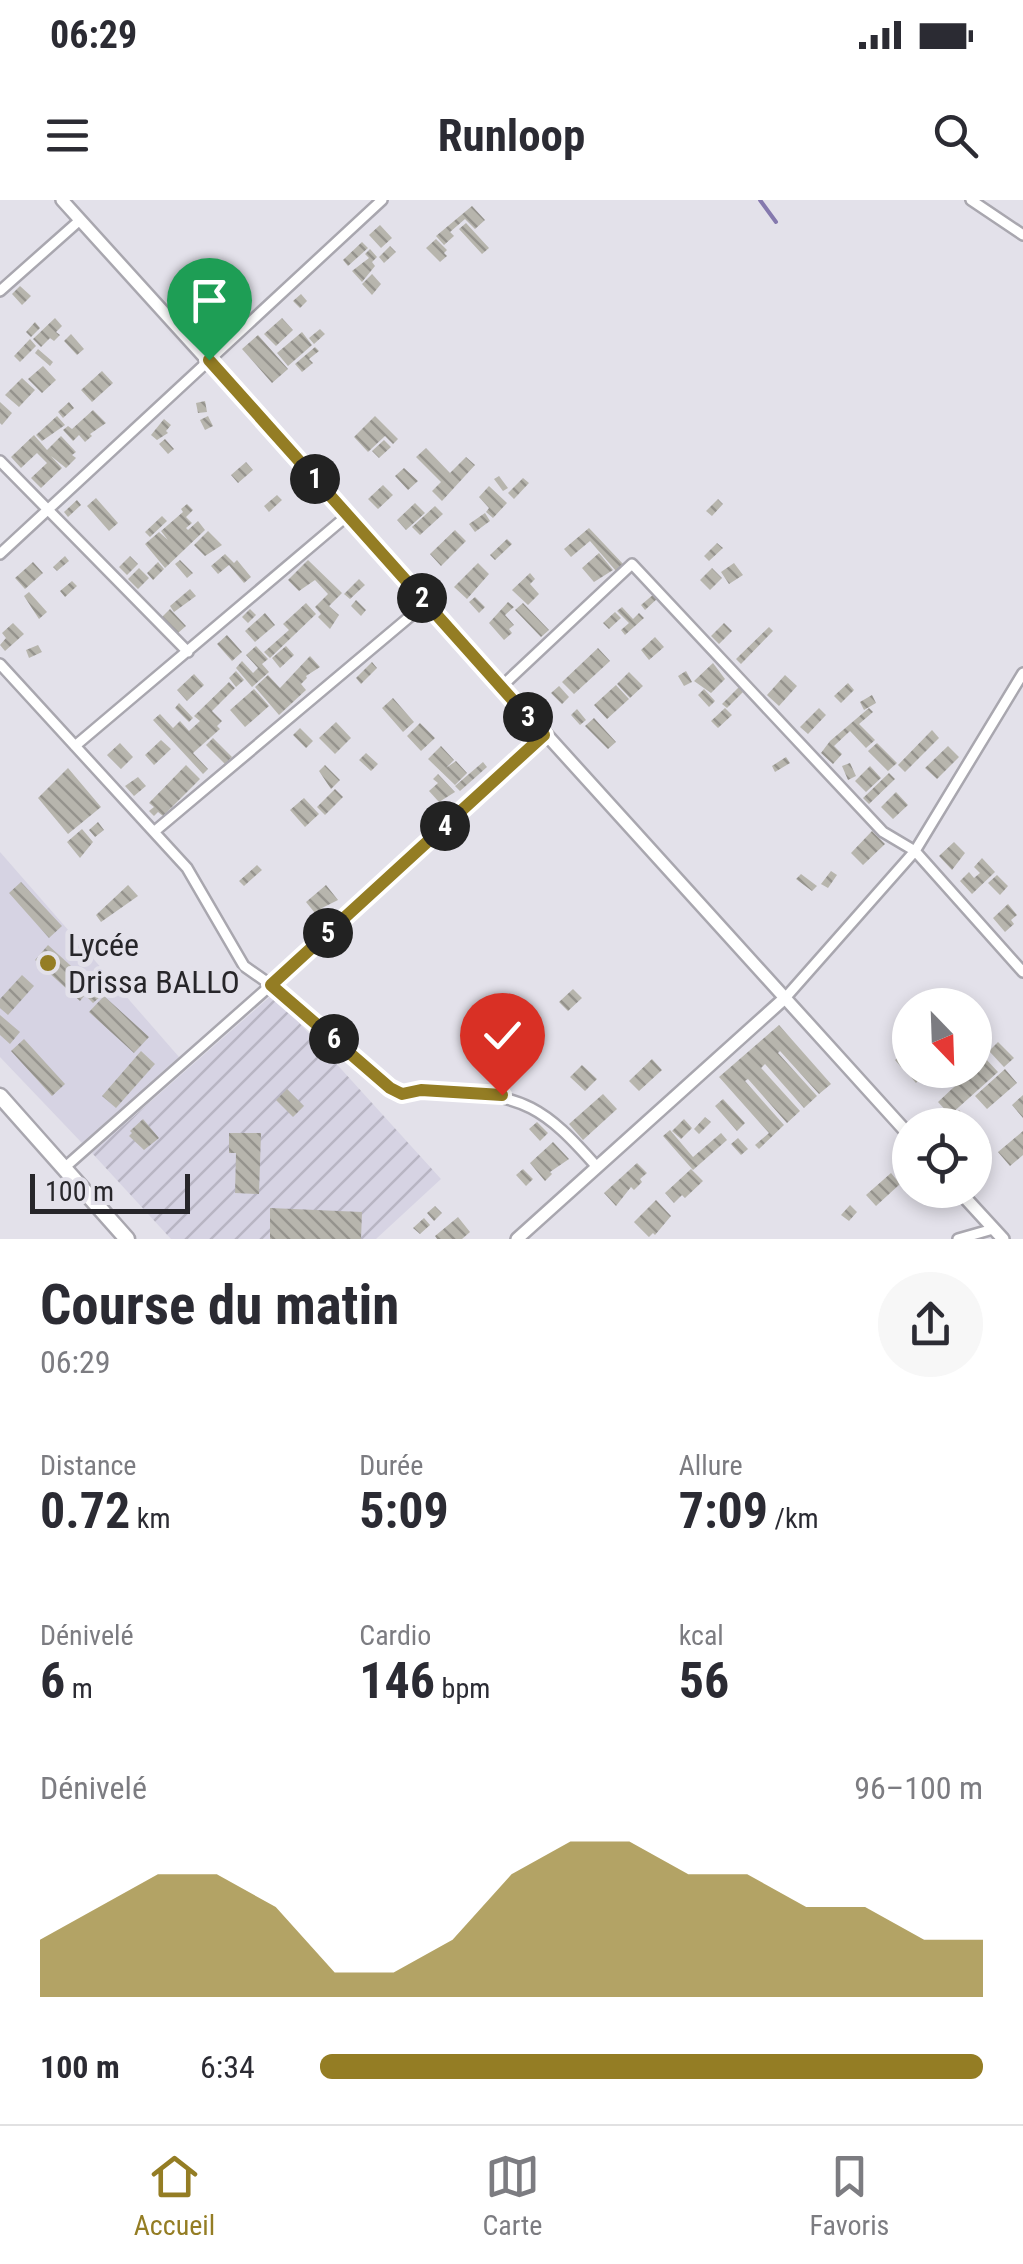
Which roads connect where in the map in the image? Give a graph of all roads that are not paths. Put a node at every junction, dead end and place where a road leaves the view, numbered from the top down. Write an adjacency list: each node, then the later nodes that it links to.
1 (62, 200): 4 (street)
2 (382, 200): 7 (street)
3 (971, 200): 5 (street)
4 (80, 220): 6 (street); 7 (street)
5 (1023, 234)
6 (0, 291)
7 (209, 360): 9 (street); 10 (street)
8 (0, 461): 9 (street)
9 (46, 510): 11 (street); 13 (street)
10 (348, 515): 12 (street); 13 (street)
11 (0, 554)
12 (426, 603): 16 (street); 19 (street)
13 (188, 652): 18 (street)
14 (0, 664): 18 (street)
15 (1023, 672): 20 (street)
16 (501, 686): 17 (street); 20 (street)
17 (544, 735): 22 (street); 23 (street)
18 (74, 746): 19 (street)
19 (155, 831): 22 (street)
20 (915, 851): 21 (street); 23 (street)
21 (1023, 972)
22 (271, 985): 26 (street); 27 (street)
23 (786, 998): 25 (street); 26 (street)
24 (0, 1096): 27 (main road)
25 (892, 1116)
26 (597, 1167): 31 (street)
27 (63, 1169): 30 (main road)
28 (974, 1208): 29 (street)
29 (993, 1229): 32 (street); 33 (street)
30 (126, 1239)
31 (517, 1239)
32 (958, 1239)
33 (1002, 1239)

